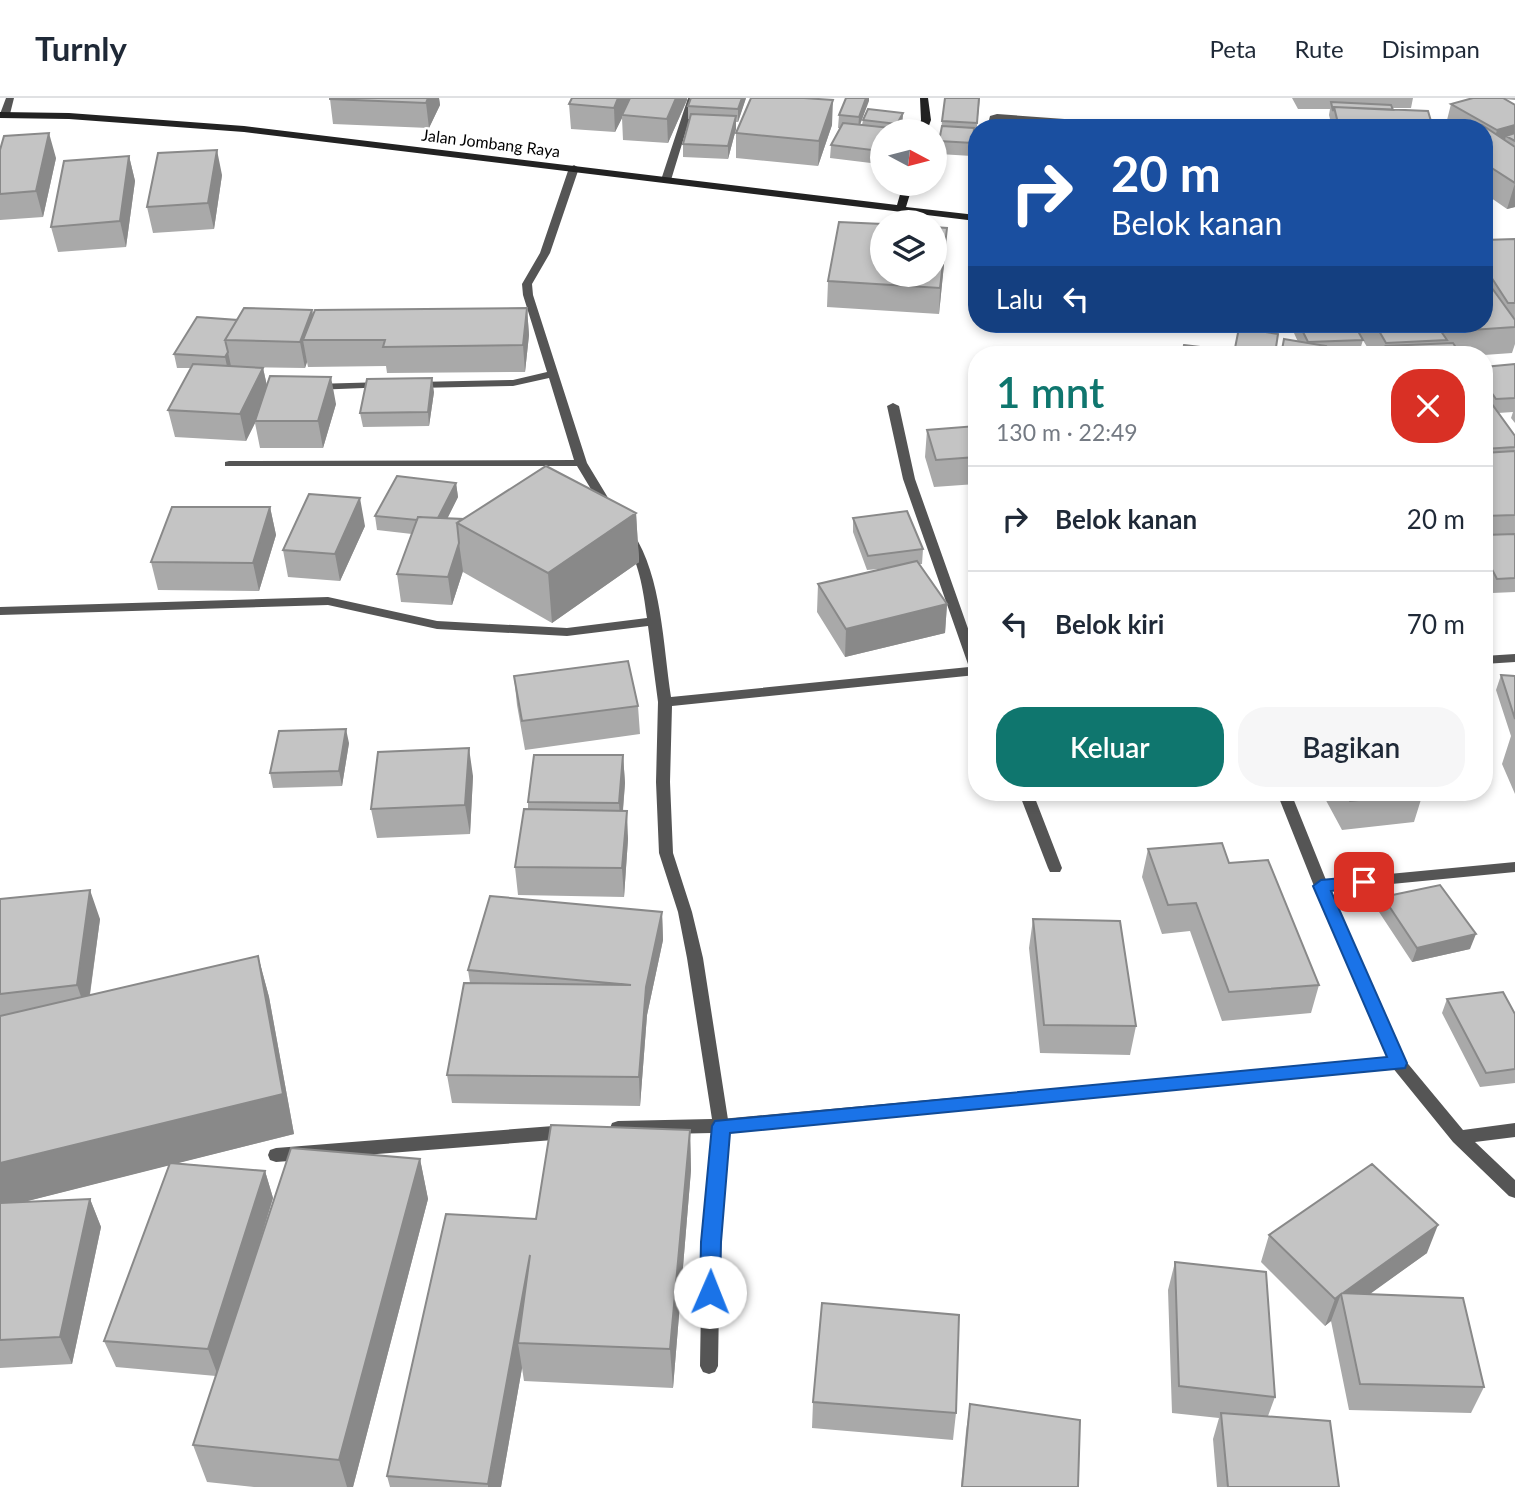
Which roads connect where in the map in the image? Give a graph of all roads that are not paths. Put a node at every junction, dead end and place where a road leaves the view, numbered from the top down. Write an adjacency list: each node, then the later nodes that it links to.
1 (10, 98): 4 (street)
2 (692, 98): 9 (street)
3 (924, 98): 5 (main road)
4 (2, 115): 8 (main road, Jalan Jombang Raya)
5 (926, 119)
6 (993, 119): 7 (street)
7 (1025, 119)
8 (573, 168): 9 (main road, Jalan Jombang Raya); 13 (street)
9 (666, 180): 11 (main road, Jalan Jombang Raya)
10 (904, 196): 11 (main road)
11 (901, 208): 12 (main road, Jalan Jombang Raya)
12 (968, 217)
13 (553, 374): 15 (street); 18 (street)
14 (395, 385): 16 (street)
15 (408, 385)
16 (303, 387)
17 (893, 406): 22 (street)
18 (581, 463): 19 (street); 21 (street)
19 (229, 464)
20 (0, 611): 21 (street)
21 (653, 621): 26 (street)
22 (968, 646)
23 (1515, 658): 24 (street)
24 (1493, 659)
25 (968, 670): 26 (street)
26 (665, 702): 33 (street)
27 (1029, 801): 30 (street)
28 (1287, 801): 31 (street)
29 (1515, 867): 31 (street)
30 (1055, 868)
31 (1321, 886): 32 (street)
32 (1398, 1063): 33 (street); 35 (street)
33 (721, 1126): 36 (street); 38 (street)
34 (1515, 1130): 35 (street)
35 (1459, 1137): 37 (street)
36 (276, 1155)
37 (1515, 1191)
38 (709, 1366)

